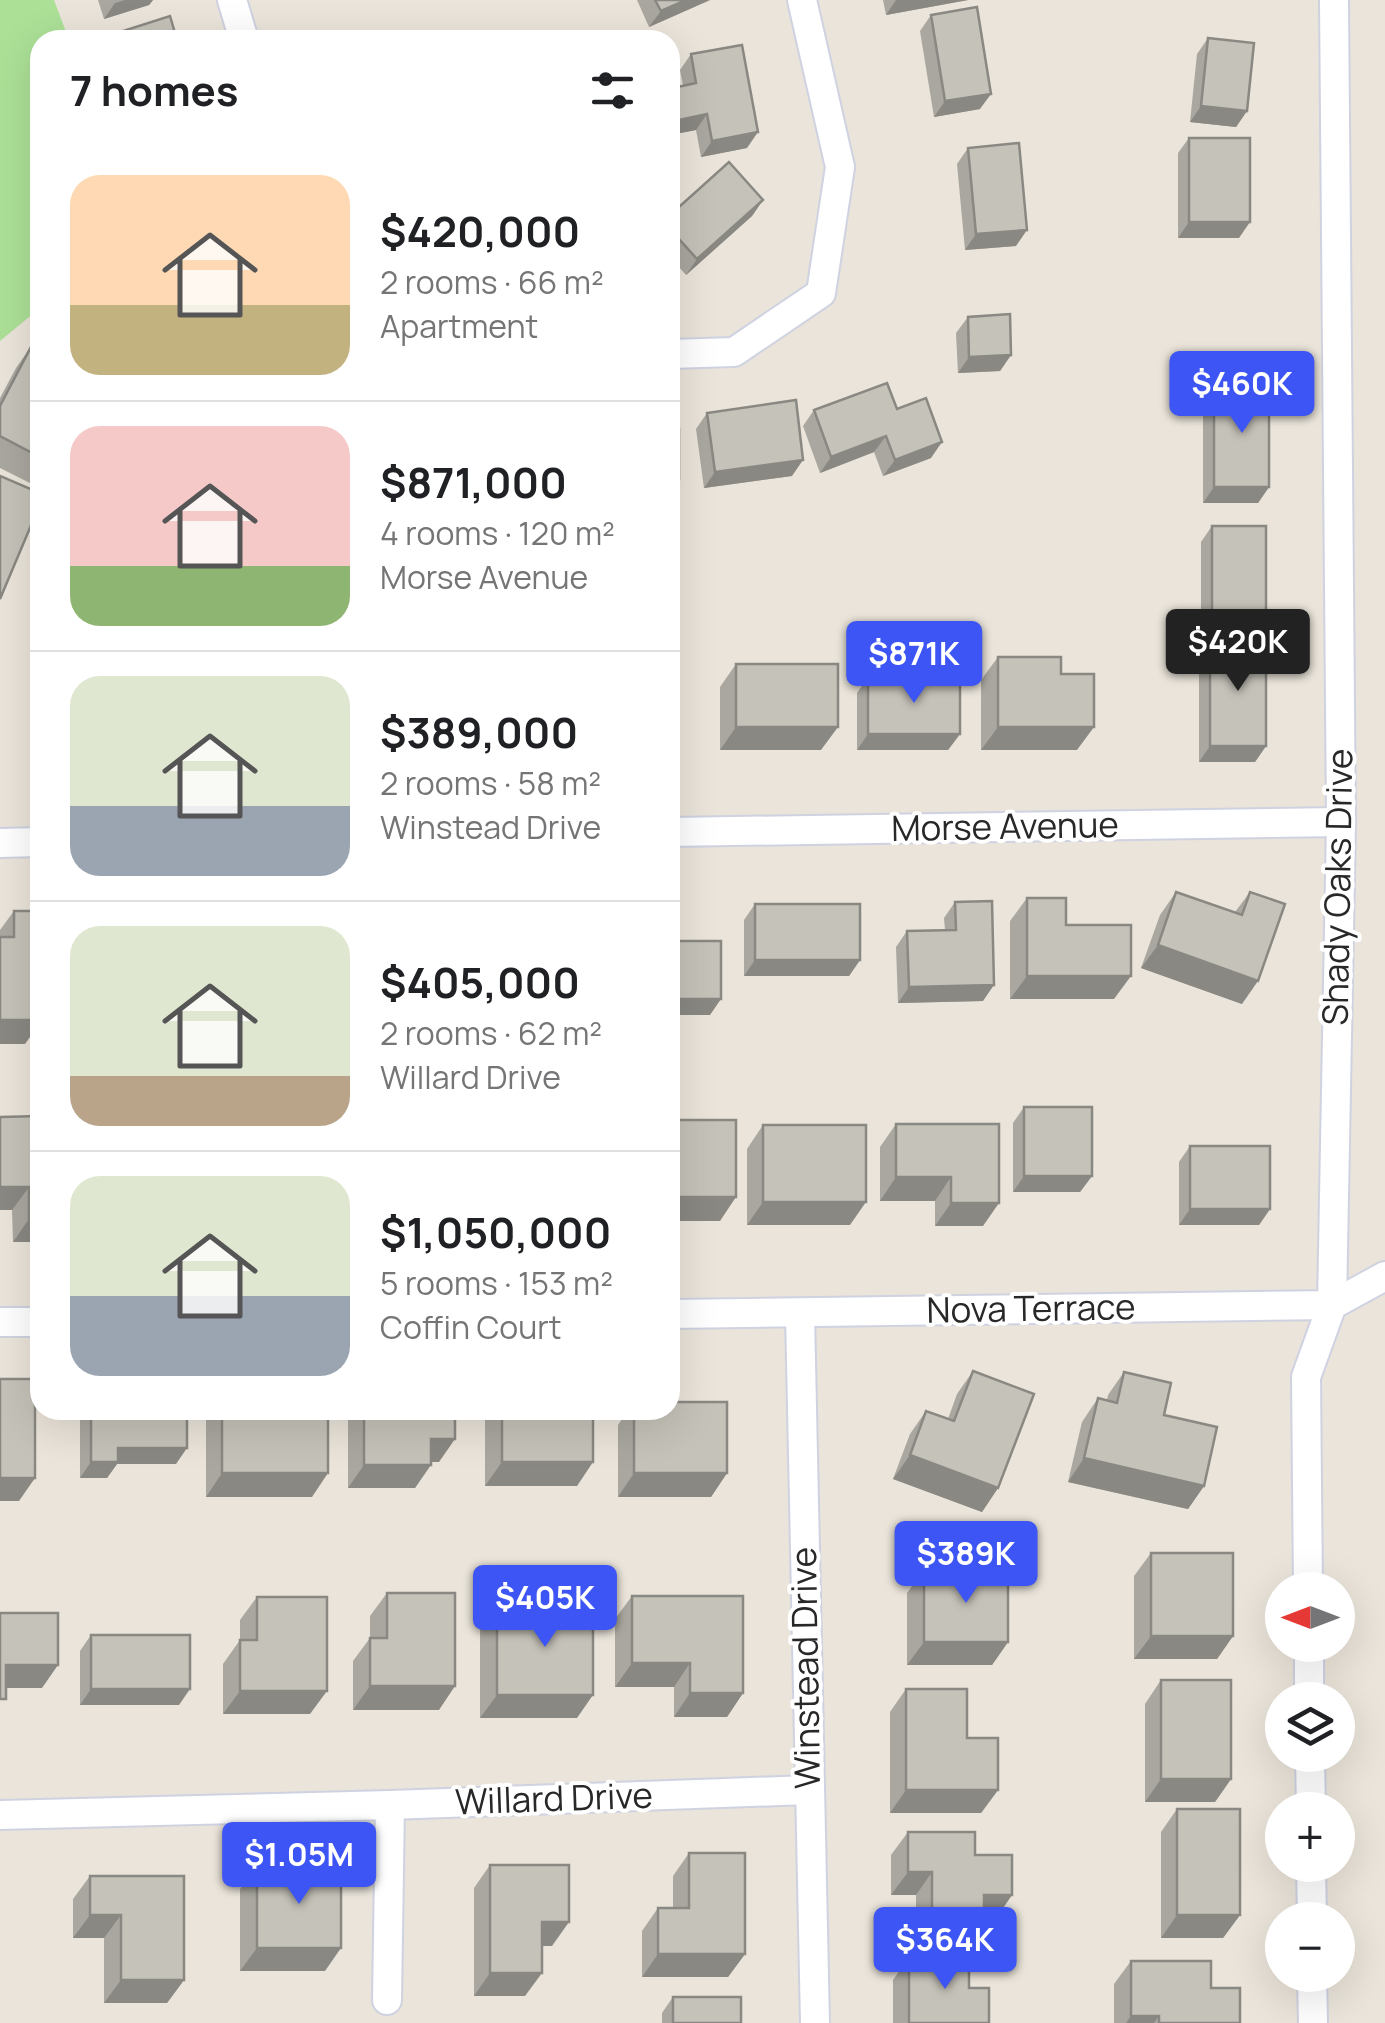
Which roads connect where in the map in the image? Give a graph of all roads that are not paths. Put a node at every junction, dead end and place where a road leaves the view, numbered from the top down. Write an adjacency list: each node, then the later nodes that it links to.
1 (232, 0): 4 (street)
2 (802, 0): 5 (street)
3 (1334, 0): 6 (street, Shady Oaks Drive)
4 (241, 30)
5 (680, 354)
6 (1340, 822): 7 (street, Morse Avenue); 11 (street, Shady Oaks Drive)
7 (680, 832)
8 (30, 842): 9 (street)
9 (0, 843)
10 (1385, 1276): 11 (street, Nova Terrace)
11 (1332, 1305): 12 (street, Nova Terrace); 16 (street, Shady Oaks Drive)
12 (800, 1313): 13 (street, Nova Terrace); 17 (street, Winstead Drive)
13 (680, 1314)
14 (0, 1322): 15 (street)
15 (30, 1322)
16 (1308, 1572)
17 (809, 1790): 18 (street, Willard Drive); 22 (street, Winstead Drive)
18 (390, 1804): 19 (street, Willard Drive); 21 (street)
19 (0, 1814)
20 (1312, 1992): 23 (street)
21 (388, 2000)
22 (814, 2023)
23 (1313, 2023)

